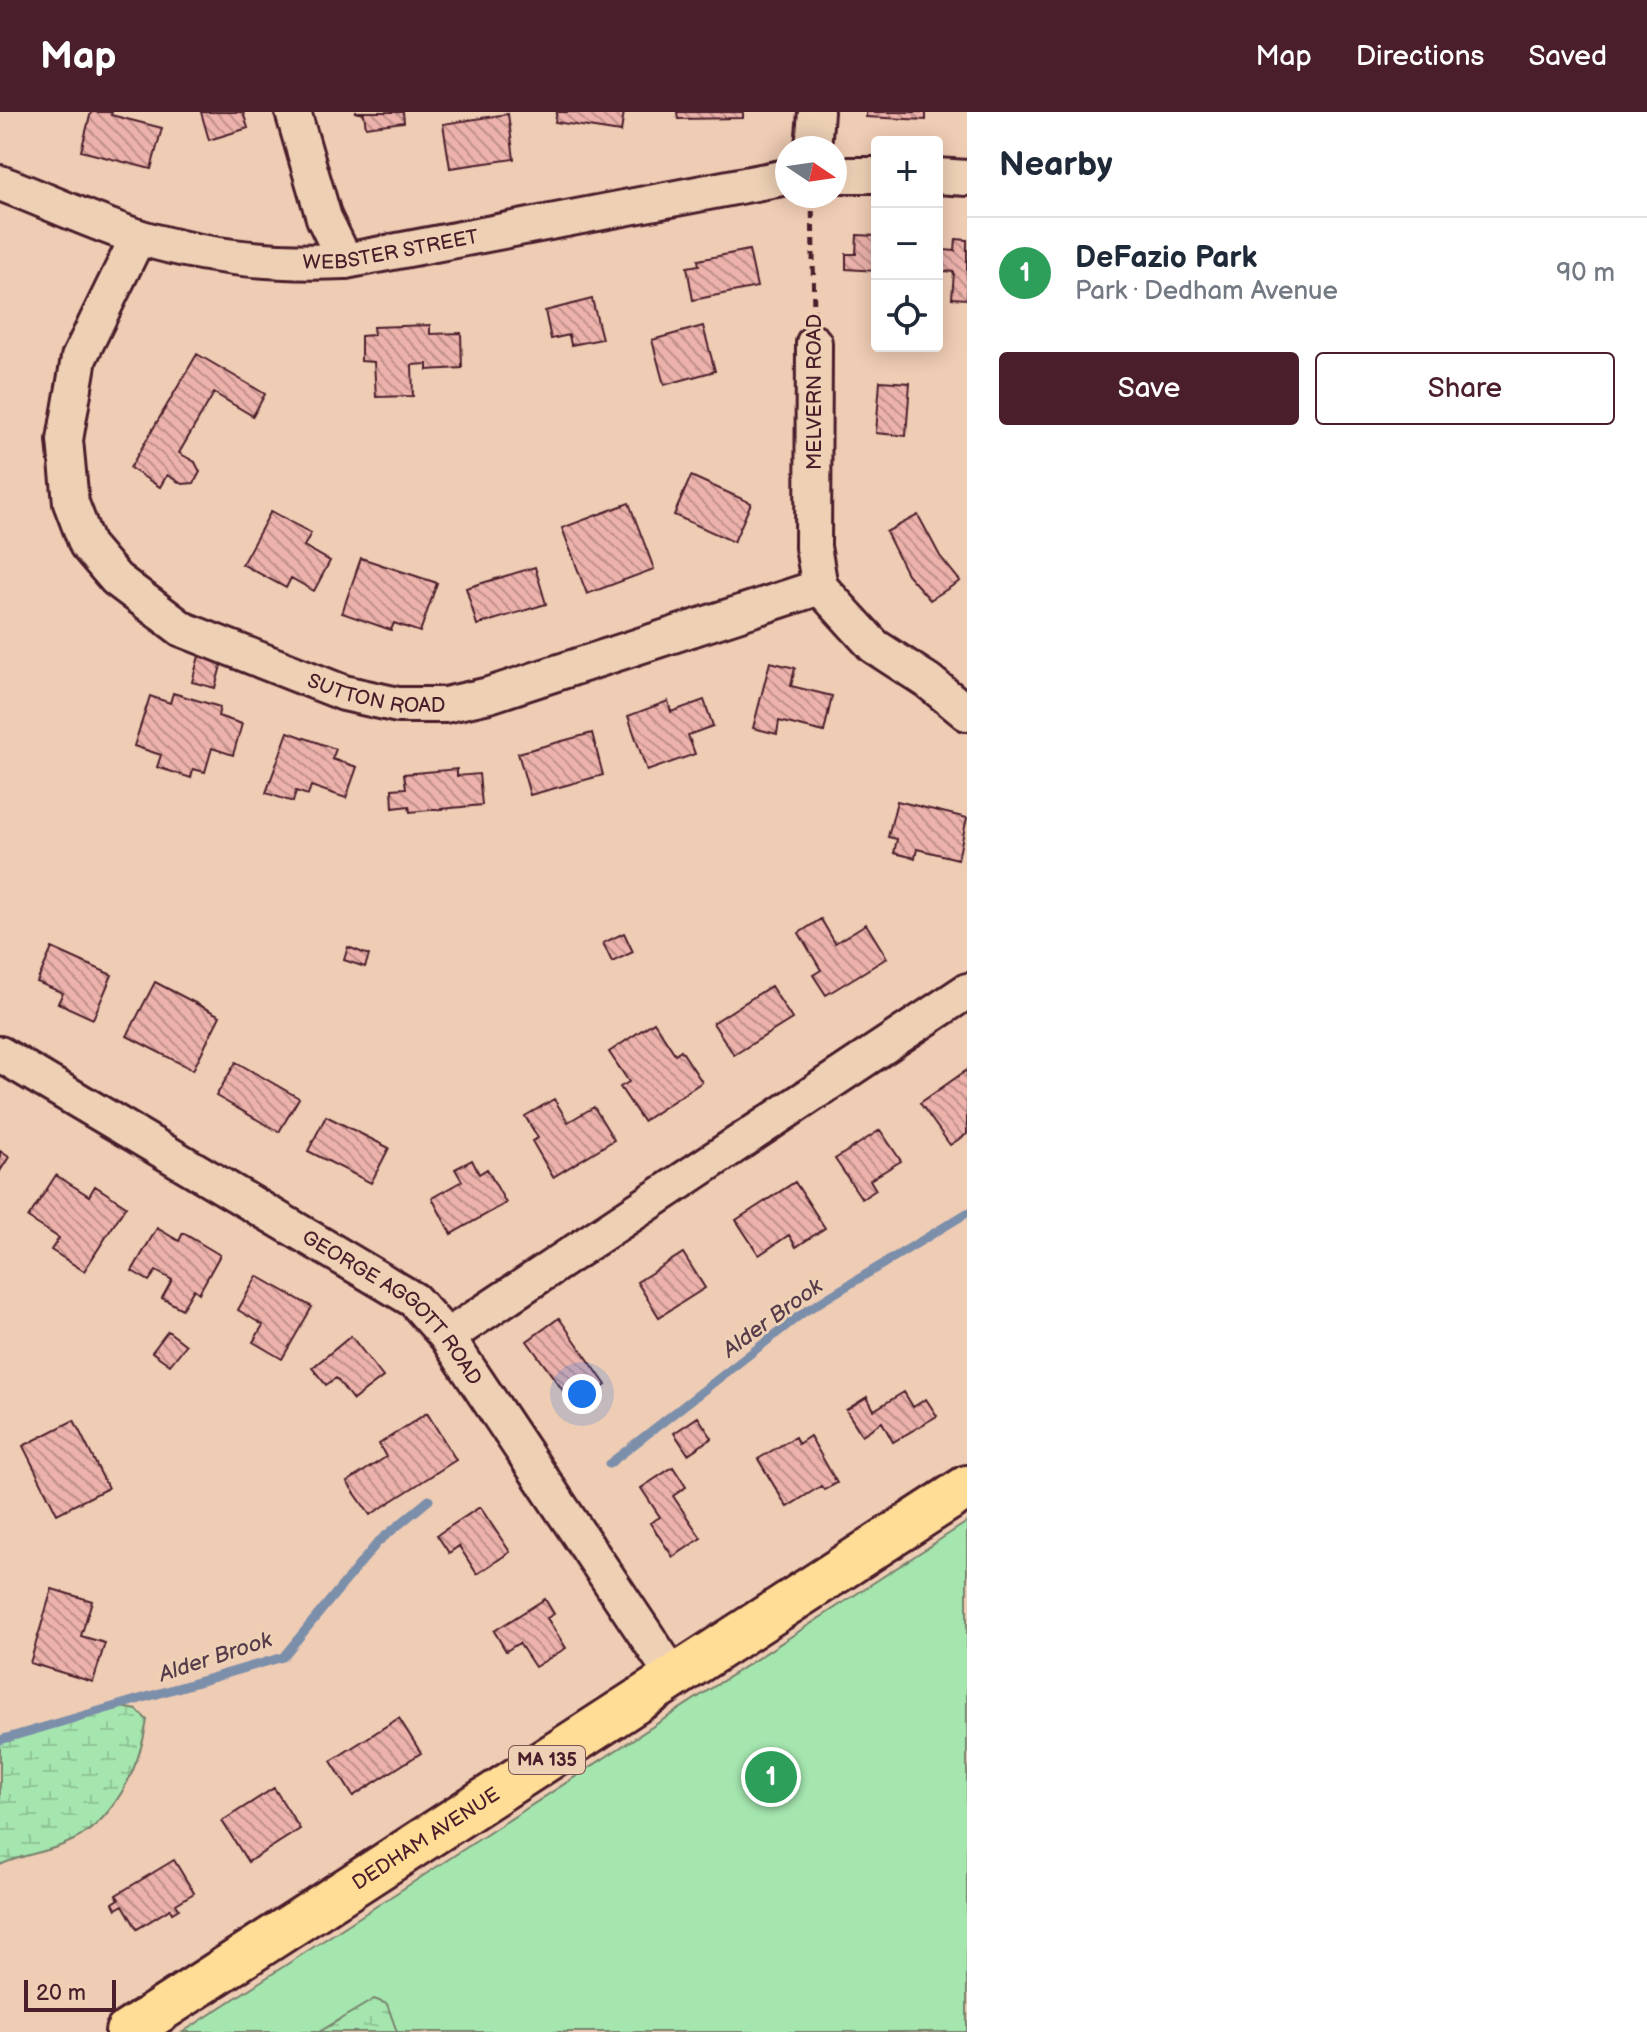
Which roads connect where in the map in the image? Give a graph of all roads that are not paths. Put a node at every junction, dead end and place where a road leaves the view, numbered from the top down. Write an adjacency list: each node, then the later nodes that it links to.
1 (293, 112): 11 (street)
2 (816, 112): 3 (street)
3 (814, 136)
4 (847, 175): 5 (street)
5 (871, 175)
6 (943, 176): 7 (street)
7 (967, 178)
8 (775, 179): 11 (street, WEBSTER STREET)
9 (0, 183): 10 (street, WEBSTER STREET)
10 (138, 237): 11 (street, WEBSTER STREET); 13 (street, SUTTON ROAD)
11 (345, 261)
12 (814, 343): 13 (street, MELVERN ROAD)
13 (820, 587): 14 (street)
14 (967, 713)
15 (967, 991): 17 (street)
16 (0, 1054): 17 (street, GEORGE AGGOTT ROAD)
17 (447, 1337): 19 (street, GEORGE AGGOTT ROAD)
18 (967, 1487): 19 (main road, DEDHAM AVENUE / MA 135)
19 (674, 1677): 20 (main road, DEDHAM AVENUE / MA 135)
20 (127, 2032)

